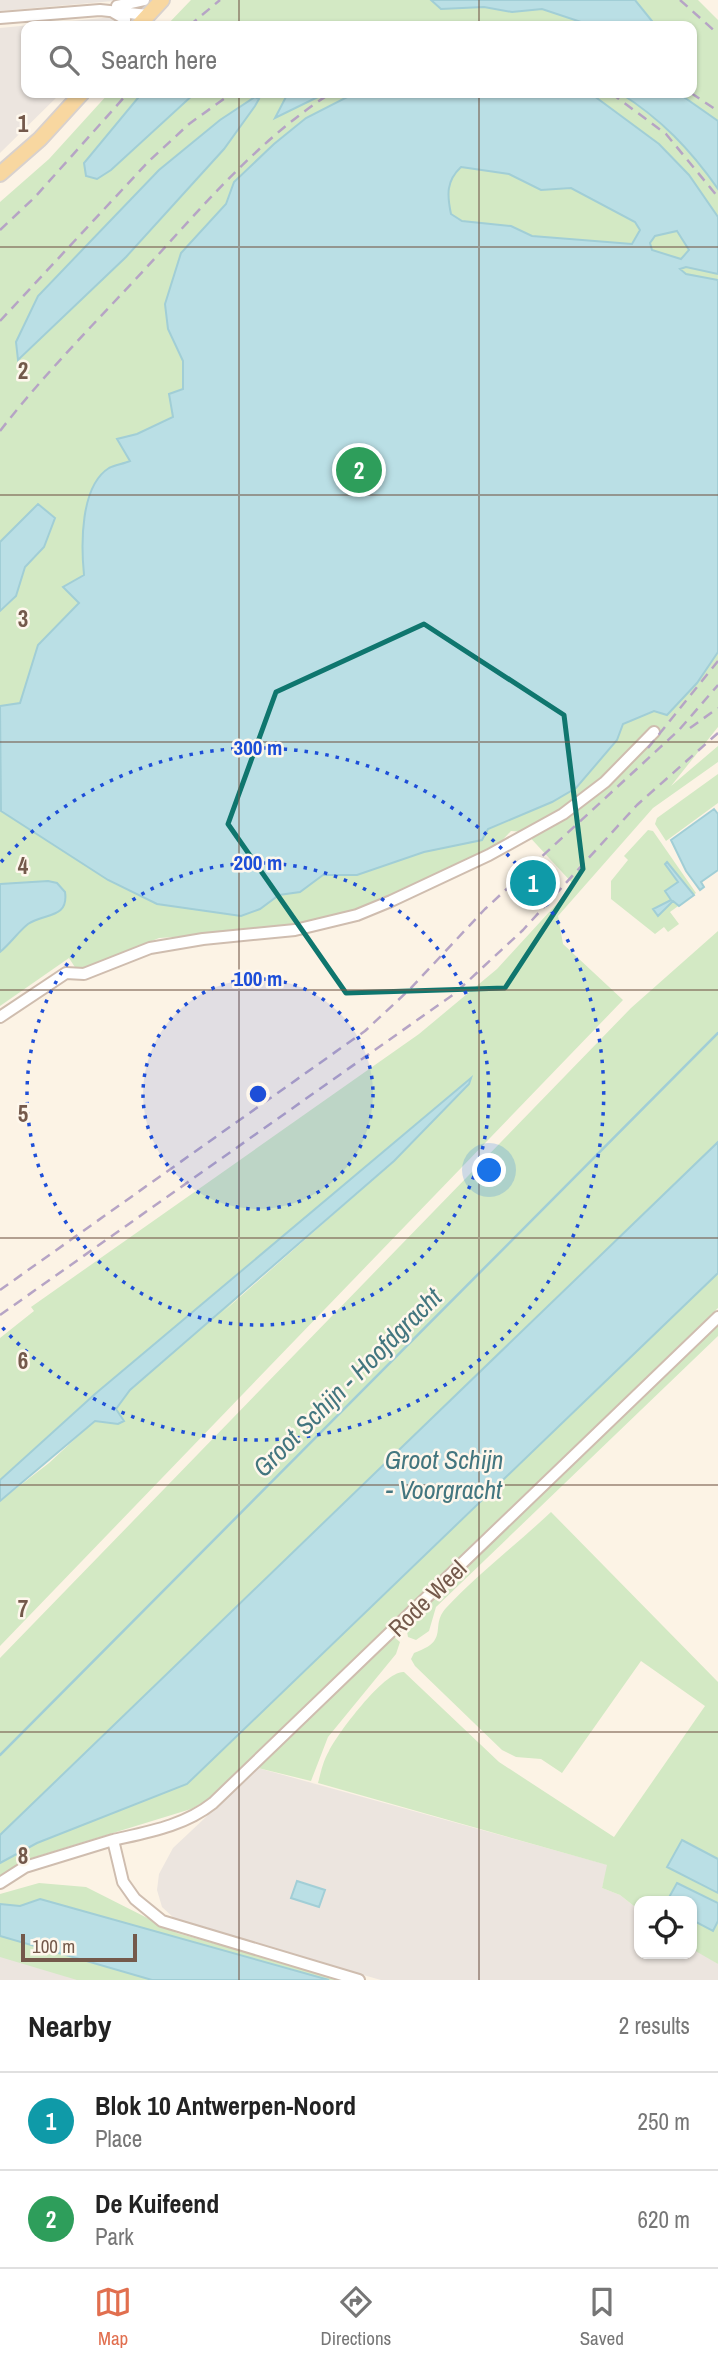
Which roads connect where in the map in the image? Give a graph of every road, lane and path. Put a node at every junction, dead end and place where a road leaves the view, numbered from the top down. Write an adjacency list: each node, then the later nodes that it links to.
1 (144, 0): 3 (street)
2 (162, 0): 6 (main road)
3 (100, 10): 4 (street); 5 (street); 6 (street)
4 (0, 18)
5 (125, 21)
6 (143, 21)
7 (77, 98): 8 (main road)
8 (0, 174)
9 (654, 732): 10 (street)
10 (0, 1017)
11 (718, 1317): 12 (street, Rode Weel)
12 (113, 1840): 13 (street, Rode Weel); 14 (street)
13 (0, 1883)
14 (359, 1980)

